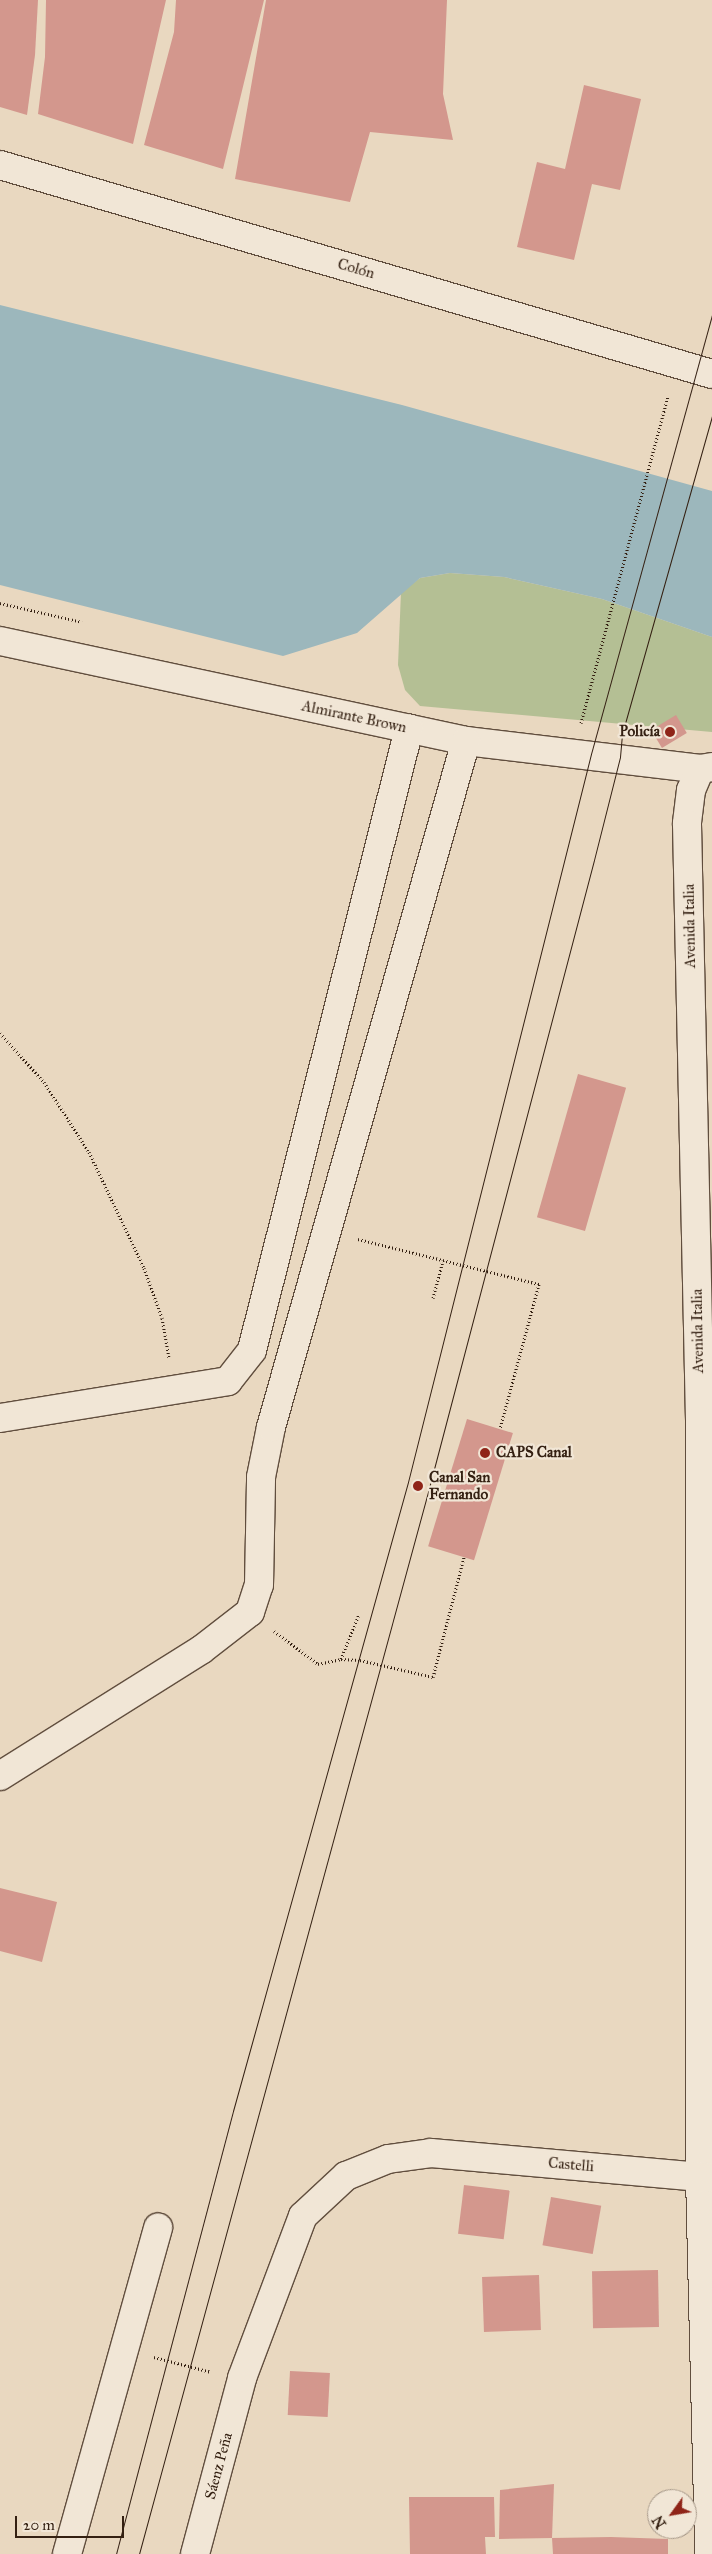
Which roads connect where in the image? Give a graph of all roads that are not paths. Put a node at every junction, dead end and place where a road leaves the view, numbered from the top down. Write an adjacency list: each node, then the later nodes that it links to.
1 (0, 165): 2 (street, Colón)
2 (712, 374)
3 (0, 640): 4 (street, Almirante Brown)
4 (410, 729): 5 (street, Almirante Brown); 7 (street)
5 (466, 741): 6 (street, Almirante Brown); 9 (street)
6 (706, 768): 8 (street, Avenida Italia)
7 (0, 1418)
8 (706, 1422): 10 (street, Avenida Italia)
9 (0, 1776)
10 (706, 2177): 12 (street, Castelli); 15 (street, Avenida Italia)
11 (158, 2227): 13 (street)
12 (242, 2378): 14 (street, Sáenz Peña)
13 (67, 2554)
14 (195, 2554)
15 (709, 2554)

